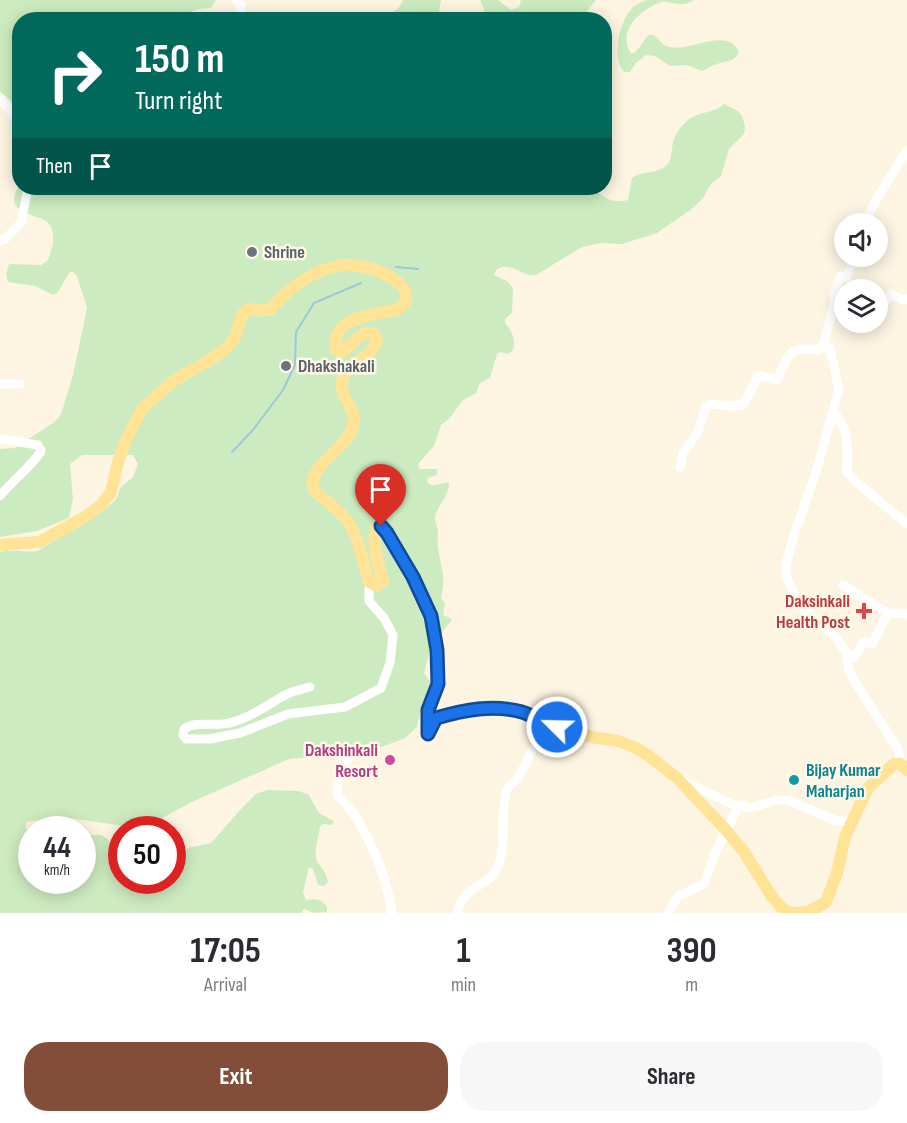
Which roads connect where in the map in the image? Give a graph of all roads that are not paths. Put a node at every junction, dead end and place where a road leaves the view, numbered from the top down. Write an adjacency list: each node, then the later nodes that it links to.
1 (0, 98): 2 (street)
2 (12, 112)
3 (907, 151): 5 (street)
4 (27, 195): 6 (street)
5 (870, 213)
6 (0, 240)
7 (850, 267): 8 (street)
8 (840, 279)
9 (888, 298): 10 (street)
10 (906, 300)
11 (834, 306): 12 (street)
12 (822, 348): 15 (street); 17 (street)
13 (0, 384): 14 (street)
14 (21, 384)
15 (833, 412): 19 (street); 25 (street)
16 (0, 440): 18 (street)
17 (680, 467)
18 (0, 496)
19 (907, 524)
20 (0, 545): 21 (main road)
21 (369, 582): 26 (street); 30 (main road)
22 (843, 585): 23 (street)
23 (888, 613): 24 (street); 25 (street)
24 (907, 614)
25 (847, 654): 29 (street)
26 (310, 687)
27 (533, 749): 36 (street)
28 (348, 759): 35 (street)
29 (904, 767): 32 (main road)
30 (677, 778): 31 (street); 33 (main road)
31 (736, 806): 32 (street); 33 (street)
32 (852, 822): 34 (main road)
33 (726, 830): 34 (main road); 37 (street)
34 (783, 912)
35 (392, 913)
36 (457, 913)
37 (668, 913)

